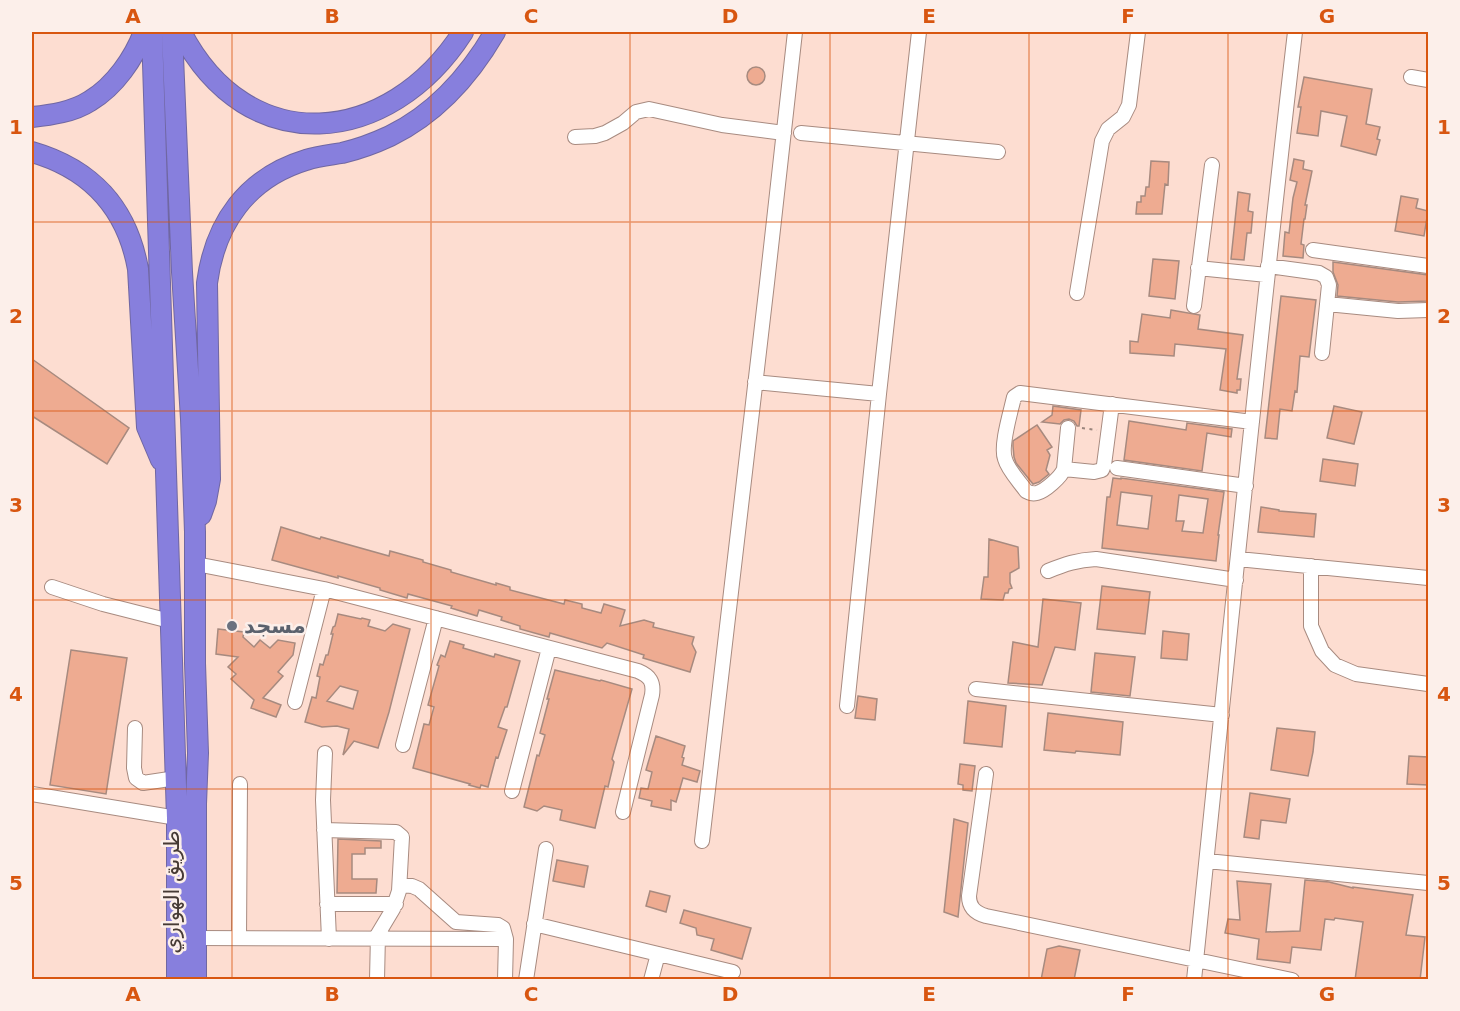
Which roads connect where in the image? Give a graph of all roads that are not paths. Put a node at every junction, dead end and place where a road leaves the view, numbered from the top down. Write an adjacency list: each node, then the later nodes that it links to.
1 (144, 32): 13 (highway)
2 (152, 32): 35 (highway, طريق الهواري)
3 (172, 32): 39 (highway, طريق الهواري)
4 (181, 32): 5 (highway)
5 (463, 32)
6 (495, 32): 39 (highway)
7 (795, 32): 14 (street)
8 (919, 32): 17 (street)
9 (1138, 32): 25 (street)
10 (1295, 32): 24 (street)
11 (1411, 77): 12 (street)
12 (1428, 80)
13 (32, 117)
14 (784, 132): 16 (street); 30 (street)
15 (801, 133): 17 (street)
16 (575, 137)
17 (906, 143): 19 (street); 31 (street)
18 (32, 152): 35 (highway)
19 (998, 152)
20 (1212, 165): 23 (street)
21 (1313, 250): 22 (street)
22 (1428, 266)
23 (1198, 268): 24 (street); 27 (street)
24 (1267, 270): 26 (street); 33 (street)
25 (1077, 293)
26 (1327, 304): 28 (street); 29 (street)
27 (1194, 306)
28 (1428, 310)
29 (1322, 353)
30 (755, 382): 31 (street); 67 (street)
31 (879, 394): 54 (street)
32 (1112, 404): 33 (street); 37 (street); 37 (street)
33 (1252, 422): 38 (street)
34 (1068, 428): 37 (street)
35 (166, 468): 49 (highway, طريق الهواري)
36 (1117, 468): 38 (street)
37 (1064, 469)
38 (1246, 486): 40 (street)
39 (195, 532): 41 (highway, طريق الهواري)
40 (1238, 559): 42 (street); 45 (street)
41 (196, 564): 47 (street); 75 (highway, طريق الهواري)
42 (1311, 566): 44 (street); 51 (street)
43 (1048, 571): 45 (street)
44 (1428, 578)
45 (1236, 580): 55 (street)
46 (52, 587): 49 (street)
47 (324, 589): 48 (street); 53 (street)
48 (436, 618): 50 (street); 57 (street)
49 (170, 621): 60 (highway, طريق الهواري)
50 (549, 648): 62 (street); 64 (street)
51 (1428, 684)
52 (976, 689): 55 (street)
53 (296, 702)
54 (847, 706)
55 (1222, 715): 69 (street)
56 (135, 728): 60 (street)
57 (403, 745)
58 (325, 753): 66 (street)
59 (986, 774): 81 (street)
60 (176, 778): 65 (highway, طريق الهواري)
61 (240, 784): 76 (street)
62 (512, 791)
63 (32, 794): 65 (street)
64 (623, 812)
65 (177, 818): 83 (highway, طريق الهواري)
66 (324, 830): 71 (street); 72 (street)
67 (702, 841)
68 (546, 849): 74 (street)
69 (1207, 861): 70 (street); 81 (street)
70 (1428, 883)
71 (400, 885): 73 (street); 79 (street)
72 (327, 904): 73 (street); 77 (street)
73 (396, 904): 78 (street)
74 (534, 924): 80 (street); 87 (street)
75 (196, 938): 76 (street); 84 (highway, طريق الهواري)
76 (239, 939): 77 (street)
77 (329, 939): 78 (street)
78 (377, 939): 79 (street); 85 (street)
79 (506, 939): 86 (street)
80 (658, 954): 82 (street); 88 (street)
81 (1196, 960): 89 (street); 90 (street)
82 (733, 972)
83 (177, 980)
84 (196, 980)
85 (377, 980)
86 (505, 980)
87 (526, 980)
88 (651, 980)
89 (1194, 980)
90 (1292, 980)

